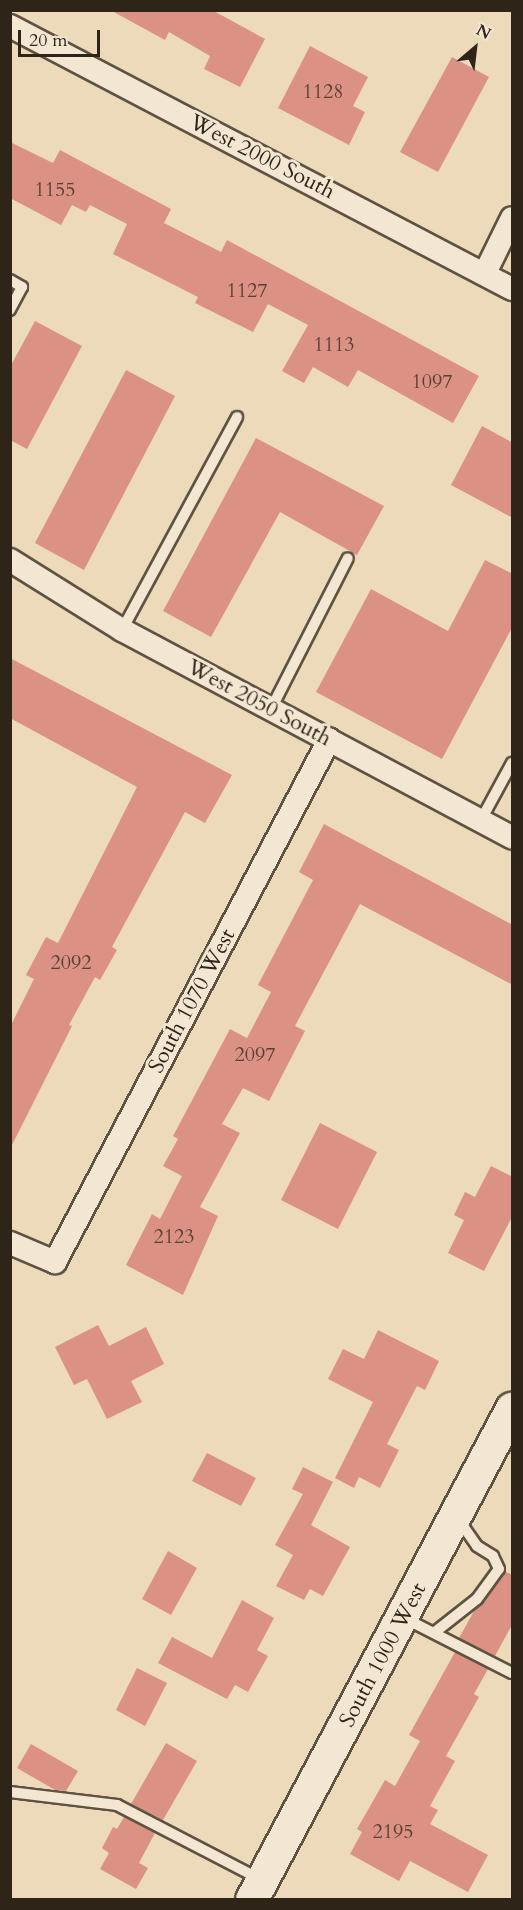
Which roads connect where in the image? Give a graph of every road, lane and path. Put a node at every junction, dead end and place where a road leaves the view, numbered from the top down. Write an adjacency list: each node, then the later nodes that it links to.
1 (10, 26): 3 (street, West 2000 South)
2 (513, 218): 3 (street)
3 (485, 273): 5 (street, West 2000 South)
4 (10, 280): 6 (lane)
5 (513, 289)
6 (10, 310)
7 (237, 417): 10 (lane)
8 (348, 558): 11 (lane)
9 (10, 560): 10 (street, West 2050 South)
10 (122, 630): 11 (street, West 2050 South)
11 (271, 709): 12 (street, West 2050 South)
12 (329, 740): 14 (street, West 2050 South); 16 (street, South 1070 West)
13 (513, 763): 14 (lane)
14 (481, 820): 15 (street, West 2050 South)
15 (513, 837)
16 (10, 1244)
17 (513, 1409): 18 (main road, South 1000 West)
18 (456, 1516): 19 (main road, South 1000 West); 20 (lane)
19 (404, 1618): 20 (lane); 23 (main road, South 1000 West)
20 (435, 1632): 21 (lane)
21 (513, 1673)
22 (10, 1792): 23 (lane)
23 (258, 1890)

